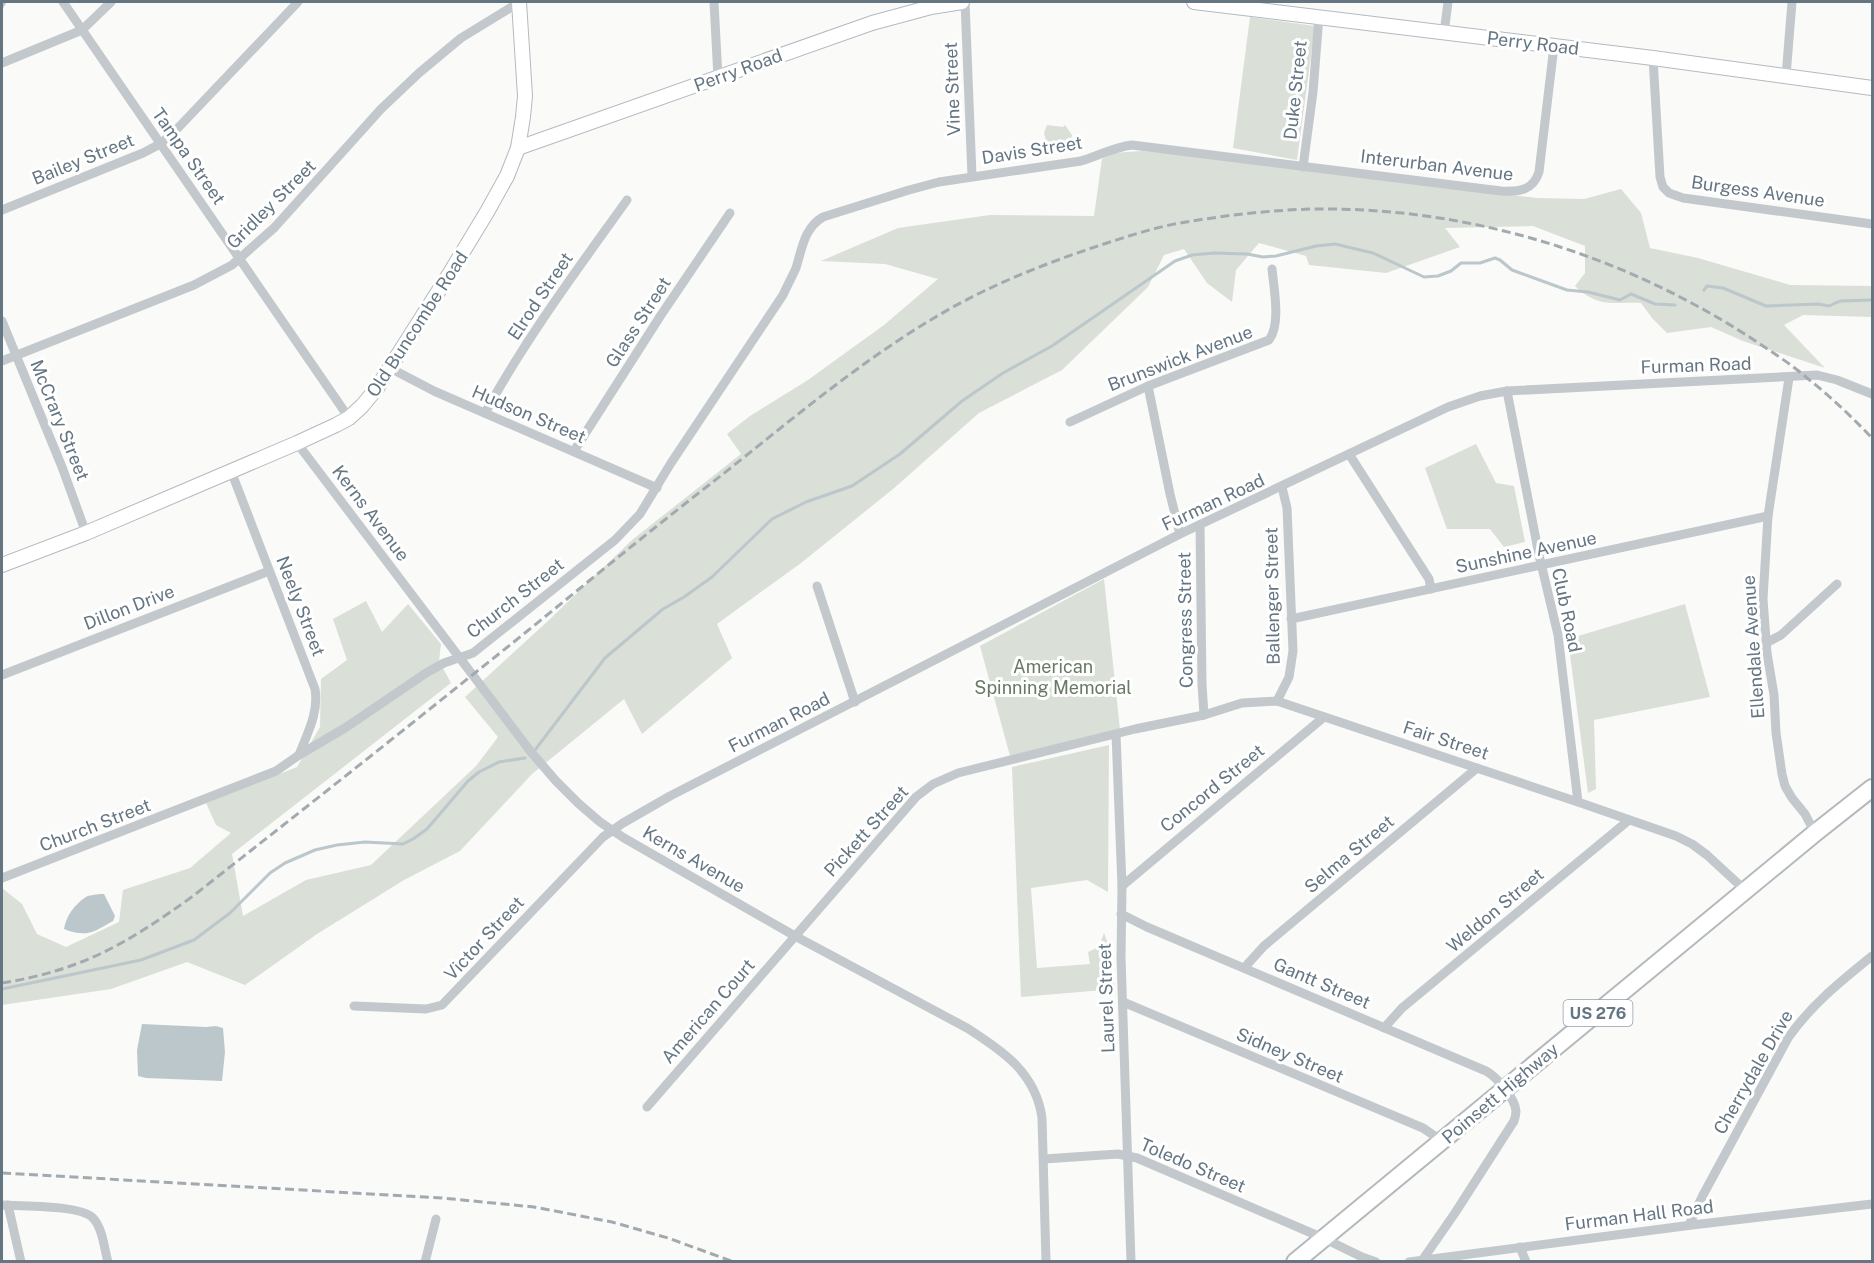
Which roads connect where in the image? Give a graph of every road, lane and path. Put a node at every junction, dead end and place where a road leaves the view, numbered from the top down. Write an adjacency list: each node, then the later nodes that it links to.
1 (63, 2): 12 (street, Tampa Street)
2 (111, 2): 12 (street)
3 (298, 2): 20 (street, Bailey Street)
4 (520, 2): 21 (street, Old Buncombe Road); 29 (street, Gridley Street)
5 (714, 2): 18 (street)
6 (963, 2): 18 (street, Perry Road); 23 (street, Vine Street)
7 (1194, 2): 10 (street, Perry Road)
8 (1449, 2): 13 (street)
9 (1792, 2): 17 (street)
10 (1282, 7): 11 (street, Perry Road)
11 (1319, 16): 13 (street, Perry Road); 22 (street, Duke Street)
12 (82, 30): 16 (street); 20 (street, Tampa Street)
13 (1444, 33): 14 (street, Perry Road)
14 (1554, 46): 15 (street, Perry Road); 22 (street, Interurban Avenue)
15 (1653, 58): 17 (street, Perry Road); 27 (street, Burgess Avenue)
16 (2, 63)
17 (1786, 76): 19 (street, Perry Road)
18 (718, 78): 21 (street, Perry Road)
19 (1872, 88)
20 (160, 144): 25 (street, Bailey Street); 29 (street, Tampa Street)
21 (518, 148): 34 (street, Old Buncombe Road)
22 (1303, 167): 23 (street, Davis Street)
23 (972, 176): 28 (street, Davis Street)
24 (627, 200): 39 (street, Elrod Street)
25 (2, 210)
26 (730, 213): 43 (street, Glass Street)
27 (1872, 224)
28 (809, 229): 47 (street, Church Street)
29 (240, 260): 32 (street, Gridley Street); 40 (street, Tampa Street)
30 (1272, 269): 36 (street, Brunswick Avenue)
31 (2, 321): 32 (street, McCrary Street)
32 (16, 356): 33 (street, Gridley Street); 50 (street, McCrary Street)
33 (2, 361)
34 (390, 368): 39 (street, Hudson Street); 40 (street, Old Buncombe Road)
35 (1789, 378): 37 (street, Furman Road); 38 (street, Furman Road); 48 (street, Ellendale Avenue)
36 (1148, 386): 41 (street, Brunswick Avenue); 51 (street)
37 (1507, 391): 44 (street, Furman Road); 53 (street, Club Road)
38 (1872, 394)
39 (485, 413): 43 (street, Hudson Street)
40 (349, 418): 42 (street, Old Buncombe Road)
41 (1070, 422)
42 (297, 443): 45 (street, Old Buncombe Road); 60 (street, Kerns Avenue)
43 (574, 451): 47 (street, Hudson Street)
44 (1349, 454): 46 (street, Furman Road); 57 (street)
45 (231, 471): 50 (street, Old Buncombe Road); 54 (street, Neely Street)
46 (1282, 487): 49 (street, Furman Road); 58 (street, Ballenger Street)
47 (657, 488): 60 (street, Church Street)
48 (1768, 516): 53 (street, Sunshine Avenue); 59 (street, Ellendale Avenue)
49 (1200, 525): 51 (street, Furman Road); 64 (street, Congress Street)
50 (86, 533): 52 (street, Old Buncombe Road)
51 (1180, 534): 63 (street, Furman Road)
52 (2, 565)
53 (1541, 565): 57 (street, Sunshine Avenue); 70 (street, Club Road)
54 (269, 571): 61 (street, Dillon Drive); 67 (street, Neely Street)
55 (1837, 584): 59 (street)
56 (817, 586): 63 (street)
57 (1431, 589): 58 (street, Sunshine Avenue)
58 (1291, 619): 62 (street, Ballenger Street)
59 (1766, 643): 73 (street, Ellendale Avenue)
60 (460, 657): 67 (street, Church Street); 72 (street, Kerns Avenue)
61 (2, 675)
62 (1276, 701): 64 (street, Fair Street); 65 (street, Fair Street)
63 (855, 702): 72 (street, Furman Road)
64 (1204, 715): 66 (street, Fair Street)
65 (1324, 717): 68 (street, Fair Street); 75 (street, Concord Street)
66 (1116, 734): 75 (street, Laurel Street); 78 (street, Pickett Street)
67 (299, 755): 74 (street, Church Street)
68 (1477, 768): 70 (street, Fair Street); 80 (street, Selma Street)
69 (1872, 788): 73 (highway, Poinsett Highway / US 276)
70 (1578, 802): 71 (street, Fair Street)
71 (1629, 820): 76 (street, Fair Street); 83 (street, Weldon Street)
72 (613, 830): 78 (street, Kerns Avenue); 82 (street, Victor Street)
73 (1815, 833): 76 (highway, Poinsett Highway / US 276)
74 (2, 878)
75 (1122, 886): 77 (street, Laurel Street)
76 (1746, 891): 84 (highway, Poinsett Highway / US 276)
77 (1121, 914): 80 (street, Gantt Street); 81 (street, Laurel Street)
78 (795, 936): 85 (street, American Court); 88 (street, Kerns Avenue)
79 (1872, 956): 92 (street, Cherrydale Drive)
80 (1244, 968): 83 (street, Gantt Street)
81 (1123, 1002): 86 (street, Sidney Street); 87 (street, Laurel Street)
82 (354, 1006)
83 (1384, 1028): 84 (street, Gantt Street)
84 (1505, 1089): 86 (highway, Poinsett Highway / US 276); 95 (street)
85 (647, 1107)
86 (1442, 1142): 93 (highway, Poinsett Highway / US 276)
87 (1128, 1155): 88 (street, Toledo Street); 93 (street, Toledo Street); 100 (street, Laurel Street)
88 (1044, 1159): 99 (street, Kerns Avenue)
89 (1872, 1204): 92 (street, Furman Hall Road)
90 (5, 1205): 96 (street); 97 (street)
91 (436, 1219): 98 (street)
92 (1689, 1225): 94 (street, Furman Hall Road)
93 (1323, 1238): 101 (highway, Poinsett Highway / US 276); 102 (street)
94 (1520, 1247): 95 (street, Furman Hall Road); 104 (street)
95 (1422, 1260): 103 (street, Furman Hall Road)
96 (21, 1262)
97 (108, 1262)
98 (424, 1262)
99 (1046, 1262)
100 (1131, 1262)
101 (1295, 1262)
102 (1376, 1262)
103 (1409, 1262)
104 (1526, 1262)

